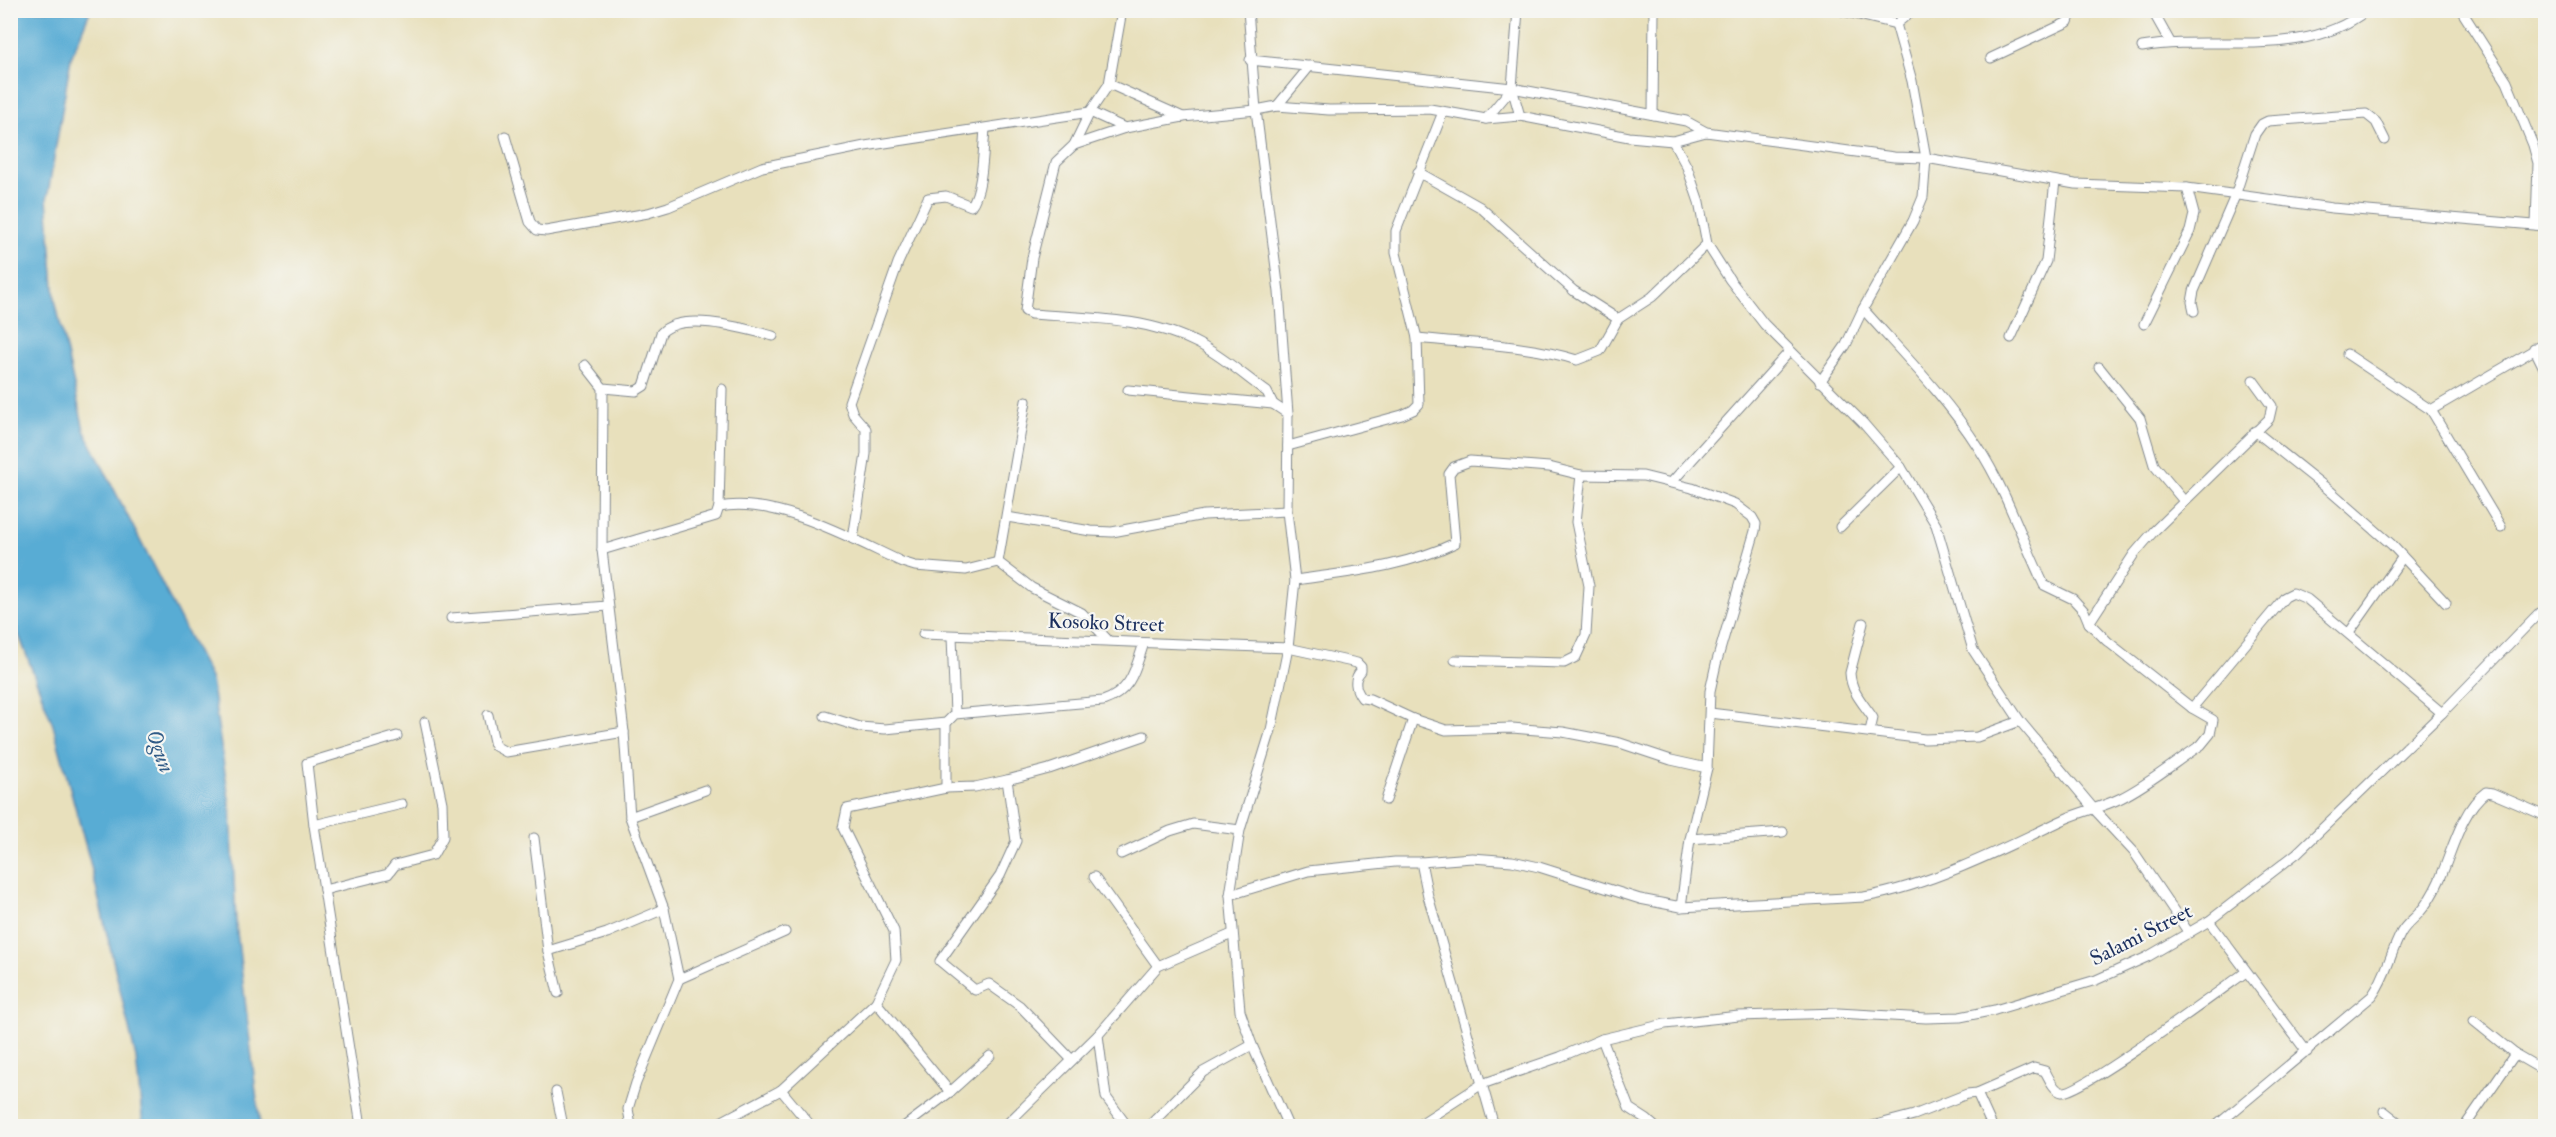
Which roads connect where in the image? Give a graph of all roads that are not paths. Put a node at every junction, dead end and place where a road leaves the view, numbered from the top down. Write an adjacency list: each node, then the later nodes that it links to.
1 (1122, 10): 17 (street)
2 (1248, 10): 15 (street)
3 (1518, 10): 18 (street)
4 (1654, 10): 23 (street)
5 (1838, 10): 11 (street)
6 (1913, 10): 11 (street)
7 (2073, 10): 14 (street)
8 (2152, 10): 12 (street)
9 (2367, 10): 12 (street)
10 (2461, 10): 39 (street)
11 (1896, 24): 34 (street)
12 (2170, 42): 13 (street)
13 (2142, 47)
14 (1991, 58)
15 (1250, 60): 16 (street); 20 (street)
16 (1310, 66): 18 (street); 19 (street)
17 (1109, 84): 21 (street); 25 (street)
18 (1512, 88): 23 (street); 24 (street); 26 (street)
19 (1277, 106): 20 (street); 22 (street)
20 (1256, 111): 25 (street); 63 (street)
21 (1090, 112): 27 (street); 28 (street); 33 (street)
22 (1443, 112): 26 (street); 35 (street)
23 (1653, 115): 29 (street)
24 (1520, 116): 26 (street); 32 (street)
25 (1183, 117): 27 (street)
26 (1486, 119)
27 (1125, 128): 33 (street)
28 (985, 129): 30 (street); 75 (street)
29 (1706, 132): 32 (street); 34 (street)
30 (505, 136)
31 (2385, 140): 38 (street)
32 (1673, 141): 40 (street)
33 (1074, 145): 61 (street)
34 (1926, 158): 36 (street); 41 (street)
35 (1418, 172): 43 (street); 46 (street)
36 (2055, 181): 37 (street); 47 (street)
37 (2187, 188): 38 (street); 44 (street)
38 (2235, 196): 39 (street); 42 (street)
39 (2541, 226)
40 (1707, 244): 43 (street); 50 (street)
41 (1863, 309): 56 (street); 85 (street)
42 (2194, 311)
43 (1618, 319): 46 (street)
44 (2144, 324)
45 (773, 336): 57 (street)
46 (1417, 338): 65 (street)
47 (2011, 338)
48 (2546, 343): 49 (street)
49 (2534, 348): 54 (street); 62 (street)
50 (1790, 351): 56 (street); 68 (street)
51 (2347, 354): 62 (street)
52 (585, 364): 57 (street)
53 (2099, 367): 69 (street)
54 (2546, 372)
55 (2253, 380): 64 (street)
56 (1820, 382): 66 (street)
57 (603, 388): 76 (street)
58 (722, 389): 70 (street)
59 (1128, 390): 61 (street)
60 (1026, 401): 72 (street)
61 (1273, 404): 63 (street)
62 (2431, 410): 74 (street)
63 (1288, 414): 65 (street)
64 (2255, 431): 69 (street); 77 (street)
65 (1288, 446): 71 (street)
66 (1902, 467): 73 (street); 100 (street)
67 (1581, 476): 68 (street); 79 (street); 92 (street)
68 (1671, 483): 94 (street)
69 (2184, 501): 85 (street)
70 (719, 507): 75 (street); 76 (street)
71 (1287, 511): 72 (street); 79 (street)
72 (1006, 517): 78 (street)
73 (1840, 527)
74 (2501, 527)
75 (853, 539): 78 (street)
76 (602, 550): 81 (street)
77 (2403, 558): 80 (street); 86 (street)
78 (998, 562): 89 (street)
79 (1295, 580): 91 (street)
80 (2446, 603)
81 (609, 606): 83 (street); 104 (street)
82 (2546, 610): 95 (street, Salami Street)
83 (451, 618)
84 (1863, 623): 103 (street)
85 (2089, 623): 93 (street)
86 (2349, 633): 93 (street); 95 (street)
87 (923, 634): 88 (street, Kosoko Street)
88 (952, 636): 89 (street, Kosoko Street); 96 (street)
89 (1107, 639): 90 (street, Kosoko Street)
90 (1144, 643): 91 (street, Kosoko Street); 96 (street)
91 (1288, 648): 99 (street, Kosoko Street); 117 (street)
92 (1455, 660)
93 (2192, 708): 113 (street)
94 (1710, 713): 103 (street); 107 (street)
95 (2442, 713): 128 (street, Salami Street)
96 (955, 714): 102 (street)
97 (488, 715): 104 (street)
98 (825, 716): 102 (street)
99 (1413, 719): 107 (street); 111 (street)
100 (2020, 721): 103 (street); 113 (street)
101 (425, 722): 124 (street)
102 (946, 723): 109 (street)
103 (1870, 731)
104 (624, 732): 115 (street)
105 (397, 736): 116 (street)
106 (1144, 736): 108 (street)
107 (1707, 768): 120 (street)
108 (1007, 780): 109 (street); 145 (street)
109 (946, 788): 137 (street)
110 (705, 790): 115 (street)
111 (1386, 800)
112 (402, 804): 116 (street)
113 (2093, 808): 126 (street); 130 (street)
114 (2546, 816): 142 (street)
115 (630, 817): 127 (street)
116 (314, 825): 124 (street)
117 (1240, 830): 121 (street); 125 (street)
118 (1783, 832): 120 (street)
119 (534, 838): 132 (street)
120 (1690, 839): 126 (street)
121 (1121, 854)
122 (1421, 862): 125 (street); 126 (street); 147 (street)
123 (1094, 877): 133 (street)
124 (324, 890): 153 (street)
125 (1230, 895): 131 (street)
126 (1681, 907)
127 (664, 909): 132 (street); 135 (street)
128 (2209, 921): 130 (street, Salami Street); 134 (street)
129 (785, 932): 135 (street)
130 (2189, 933): 140 (street, Salami Street)
131 (1232, 934): 133 (street); 141 (street)
132 (548, 951): 136 (street)
133 (1158, 966): 139 (street)
134 (2246, 972): 142 (street); 151 (street)
135 (679, 979): 155 (street)
136 (558, 993)
137 (876, 1002): 148 (street); 150 (street)
138 (2474, 1021): 143 (street)
139 (1098, 1035): 145 (street); 160 (street)
140 (1602, 1039): 147 (street, Salami Street); 165 (street)
141 (1252, 1045): 161 (street); 162 (street)
142 (2307, 1052): 168 (street)
143 (2516, 1053): 146 (street); 170 (street)
144 (990, 1056): 150 (street)
145 (1072, 1060): 159 (street)
146 (2546, 1072)
147 (1482, 1084): 163 (street); 164 (street)
148 (782, 1090): 156 (street); 157 (street)
149 (556, 1092): 154 (street)
150 (950, 1092): 158 (street)
151 (1977, 1093): 166 (street); 167 (street)
152 (2384, 1111): 169 (street)
153 (361, 1126)
154 (563, 1126)
155 (631, 1126)
156 (713, 1126)
157 (811, 1126)
158 (905, 1126)
159 (1005, 1126)
160 (1125, 1126)
161 (1149, 1126)
162 (1288, 1126)
163 (1417, 1126)
164 (1494, 1126)
165 (1654, 1126)
166 (1872, 1126)
167 (1992, 1126)
168 (2216, 1126)
169 (2403, 1126)
170 (2465, 1126)

